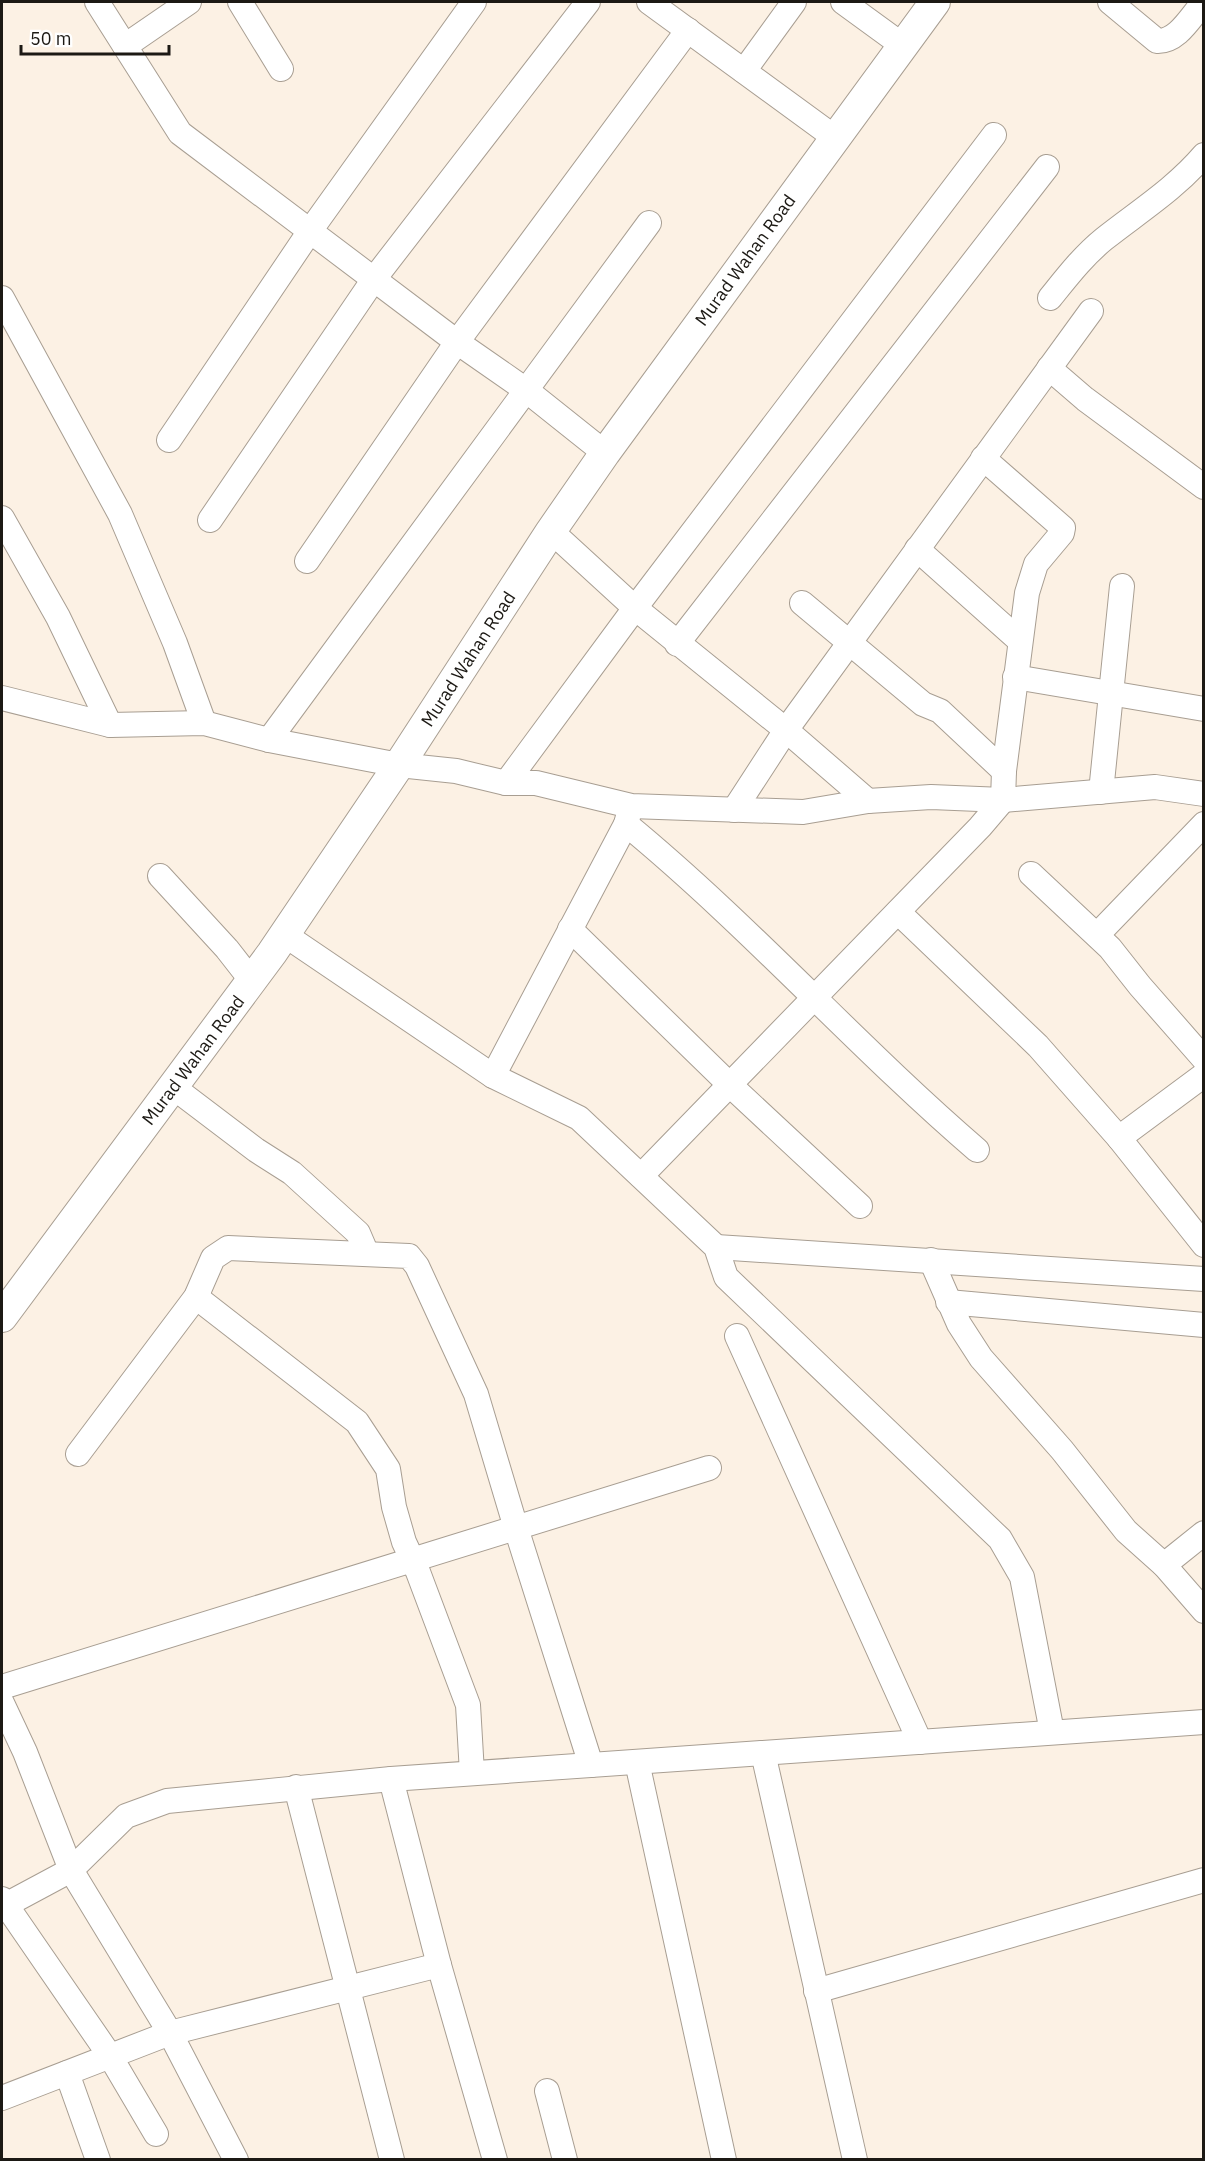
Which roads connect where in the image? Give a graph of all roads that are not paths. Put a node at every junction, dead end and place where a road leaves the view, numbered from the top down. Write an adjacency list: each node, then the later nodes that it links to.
1 (97, 2): 14 (street)
2 (189, 2): 14 (street)
3 (240, 2): 15 (street)
4 (474, 2): 22 (street)
5 (588, 2): 23 (street)
6 (649, 2): 12 (street)
7 (794, 2): 16 (street)
8 (843, 2): 13 (street)
9 (934, 2): 13 (street, Murad Wahan Road)
10 (1110, 2): 11 (street)
11 (1203, 2)
12 (688, 30): 16 (street); 27 (street)
13 (902, 45): 18 (street, Murad Wahan Road)
14 (124, 46): 22 (street)
15 (281, 69)
16 (744, 71): 18 (street)
17 (994, 135): 41 (street)
18 (834, 137): 31 (street, Murad Wahan Road)
19 (1203, 155): 24 (street)
20 (1047, 167): 44 (street)
21 (649, 224): 29 (street)
22 (310, 231): 23 (street); 30 (street)
23 (374, 279): 27 (street); 35 (street)
24 (1050, 297)
25 (2, 298): 49 (street)
26 (1091, 310): 28 (street)
27 (457, 342): 29 (street); 38 (street)
28 (1049, 368): 32 (street); 33 (street)
29 (526, 390): 31 (street); 52 (street)
30 (169, 440)
31 (605, 453): 36 (street, Murad Wahan Road)
32 (983, 458): 37 (street); 42 (street)
33 (1203, 487)
34 (2, 518): 50 (street)
35 (210, 520)
36 (551, 531): 41 (street); 53 (street, Murad Wahan Road)
37 (917, 549): 42 (street); 43 (street)
38 (307, 561)
39 (1122, 586): 46 (street)
40 (802, 603): 43 (street)
41 (635, 608): 44 (street); 55 (street)
42 (1019, 640): 45 (street)
43 (849, 642): 51 (street); 54 (street)
44 (677, 644): 51 (street)
45 (1015, 677): 46 (street); 54 (street)
46 (1111, 694): 48 (street); 56 (street)
47 (2, 698): 50 (street)
48 (1203, 710)
49 (204, 723): 50 (street); 52 (street)
50 (110, 725)
51 (786, 730): 59 (street); 60 (street)
52 (269, 740): 53 (street)
53 (399, 765): 55 (street); 67 (street, Murad Wahan Road)
54 (1004, 771): 58 (street)
55 (506, 783): 61 (street)
56 (1101, 792): 57 (street); 58 (street)
57 (1203, 794)
58 (1003, 800): 59 (street); 65 (street)
59 (868, 801): 60 (street)
60 (734, 810): 61 (street)
61 (628, 815): 66 (street); 70 (street)
62 (1203, 824): 68 (street)
63 (1031, 874): 68 (street)
64 (160, 876): 69 (street)
65 (898, 912): 70 (street); 76 (street)
66 (570, 929): 73 (street); 74 (street)
67 (285, 935): 69 (street, Murad Wahan Road); 73 (street)
68 (1097, 936): 71 (street)
69 (252, 981): 75 (street, Murad Wahan Road)
70 (815, 998): 74 (street); 77 (street)
71 (1203, 1059)
72 (1203, 1075): 76 (street)
73 (493, 1076): 78 (street)
74 (729, 1085): 78 (street); 79 (street)
75 (173, 1087): 82 (street); 87 (street, Murad Wahan Road)
76 (1119, 1138): 80 (street)
77 (977, 1150)
78 (641, 1176): 81 (street)
79 (860, 1206)
80 (1203, 1245)
81 (716, 1247): 83 (street); 100 (street)
82 (367, 1254): 85 (street); 92 (street)
83 (931, 1260): 84 (street); 86 (street)
84 (1203, 1279)
85 (196, 1297): 90 (street); 94 (street)
86 (948, 1302): 88 (street); 95 (street)
87 (2, 1317)
88 (1203, 1325)
89 (737, 1336): 101 (street)
90 (78, 1454)
91 (709, 1468): 92 (street)
92 (516, 1528): 94 (street); 104 (street)
93 (1203, 1533): 95 (street)
94 (412, 1559): 97 (street); 105 (street)
95 (1164, 1565): 96 (street)
96 (1203, 1611)
97 (2, 1687)
98 (2, 1703): 108 (street)
99 (1203, 1722): 100 (street)
100 (1052, 1732): 101 (street)
101 (920, 1742): 102 (street)
102 (763, 1753): 103 (street); 113 (street)
103 (637, 1762): 104 (street); 125 (street)
104 (591, 1765): 105 (street)
105 (472, 1773): 106 (street)
106 (391, 1779): 107 (street); 111 (street)
107 (296, 1787): 108 (street); 112 (street)
108 (71, 1870): 110 (street); 114 (street)
109 (1203, 1880): 113 (street)
110 (3, 1904): 115 (street)
111 (439, 1965): 112 (street); 123 (street)
112 (348, 1988): 114 (street); 122 (street)
113 (816, 1990): 126 (street)
114 (170, 2033): 115 (street); 121 (street)
115 (110, 2056): 116 (street); 119 (street)
116 (67, 2073): 118 (street); 120 (street)
117 (547, 2091): 124 (street)
118 (2, 2098)
119 (156, 2134)
120 (98, 2160)
121 (236, 2160)
122 (392, 2160)
123 (495, 2160)
124 (565, 2160)
125 (724, 2160)
126 (855, 2160)

